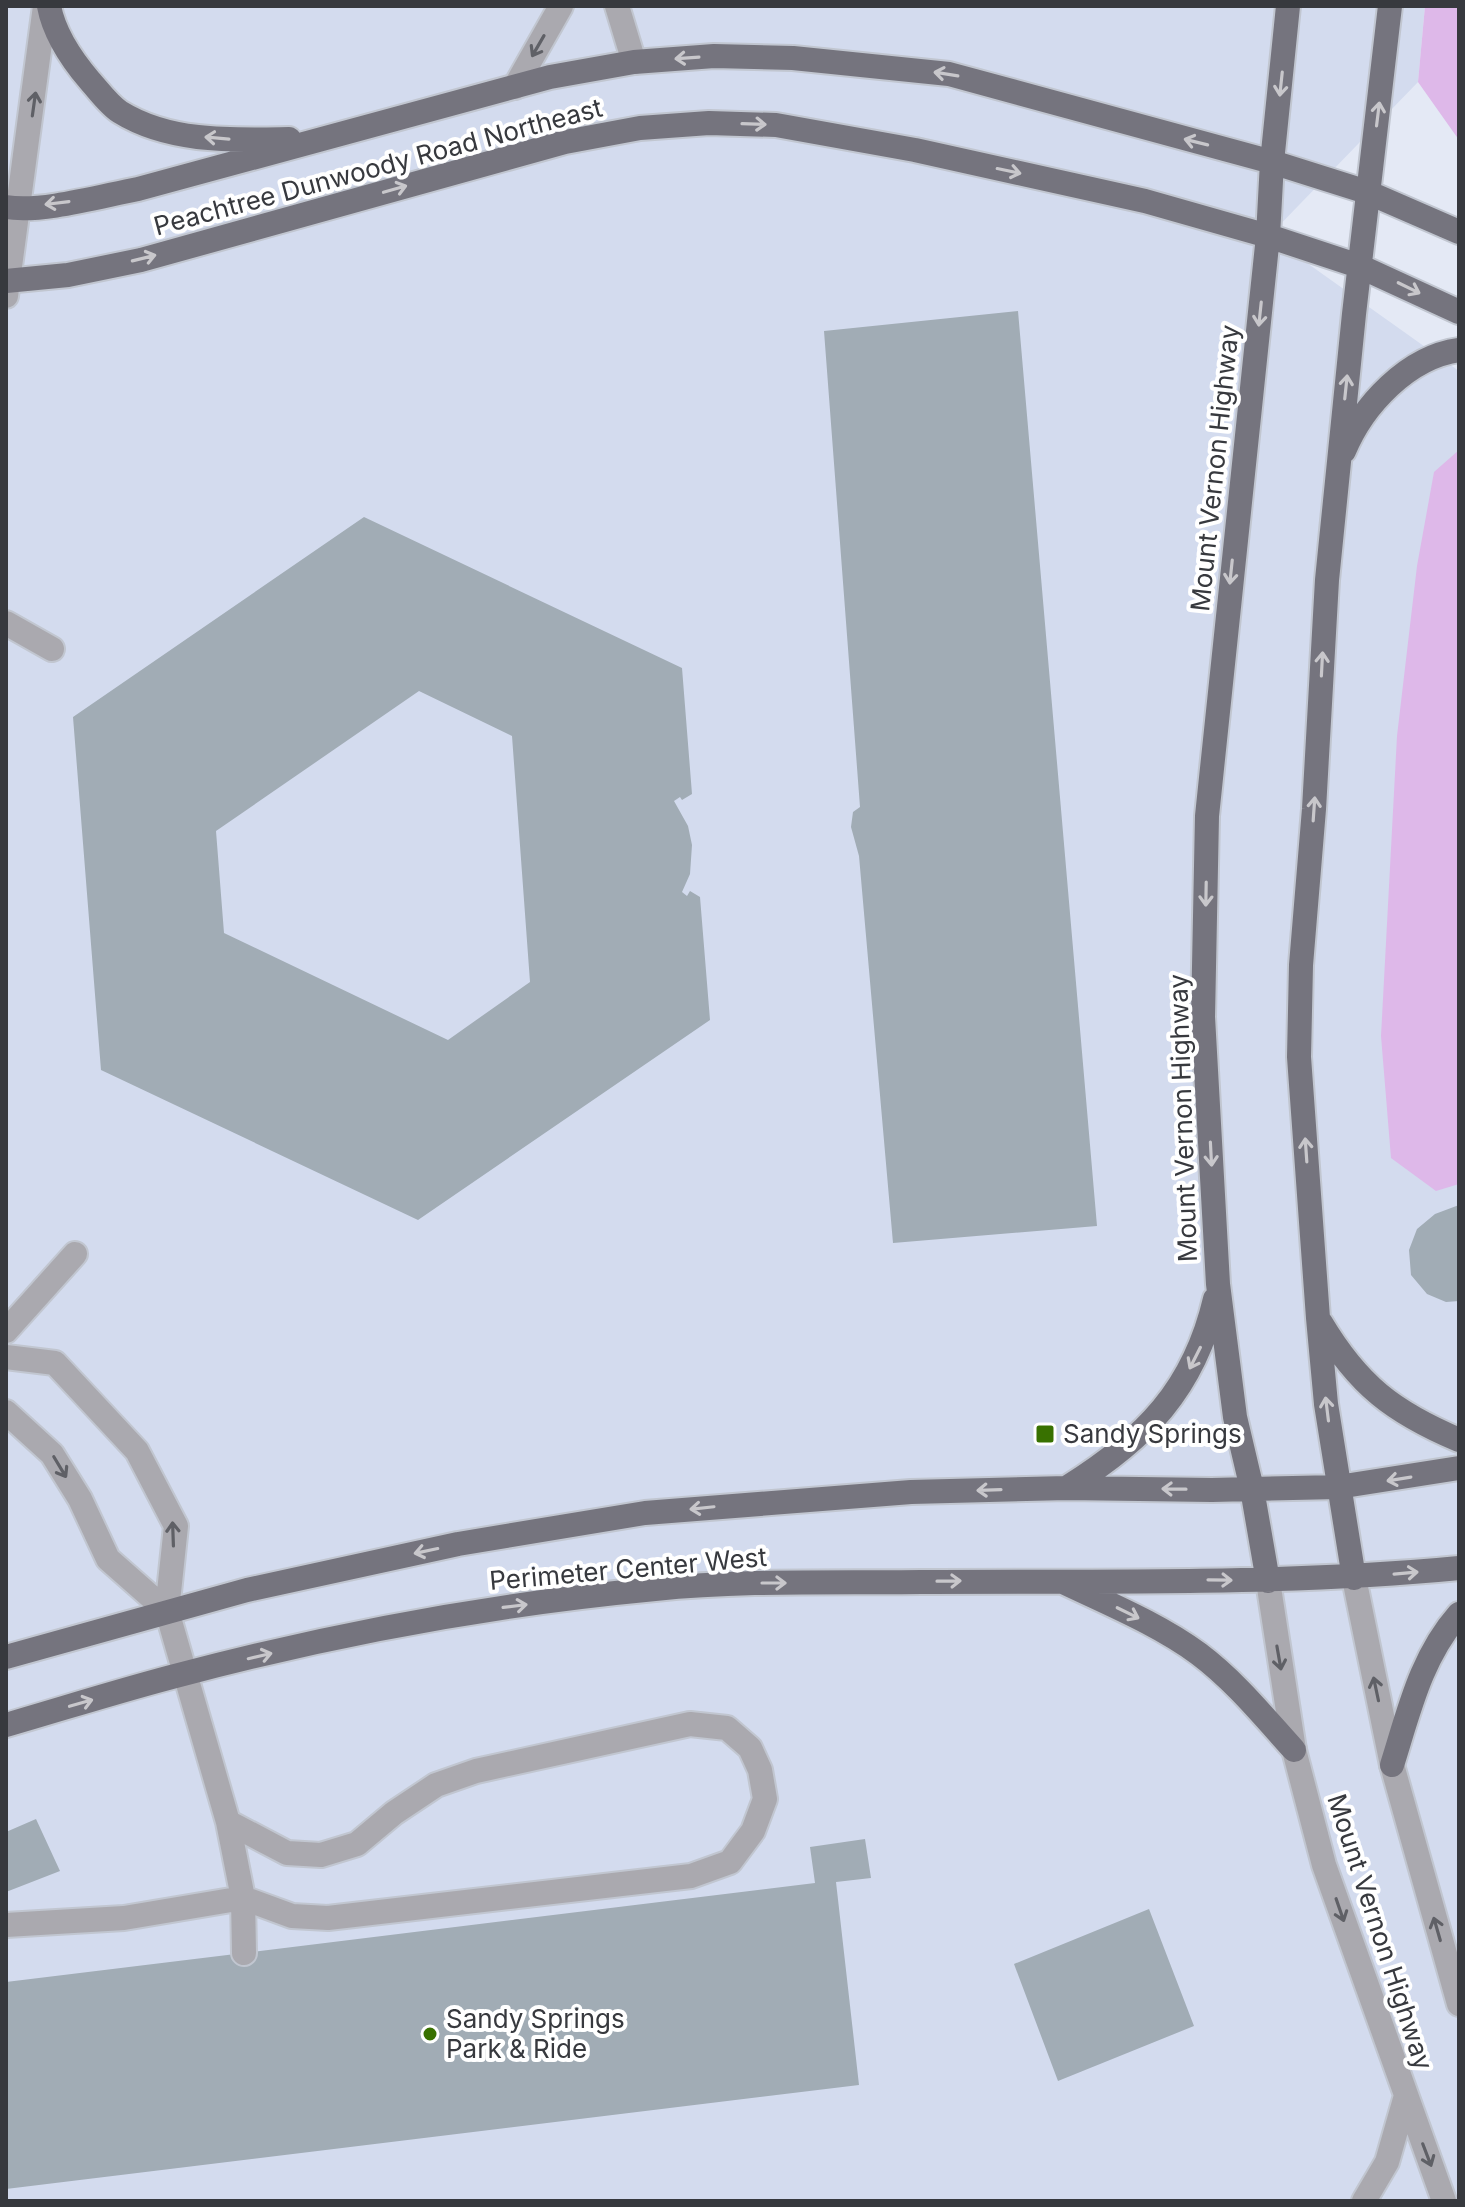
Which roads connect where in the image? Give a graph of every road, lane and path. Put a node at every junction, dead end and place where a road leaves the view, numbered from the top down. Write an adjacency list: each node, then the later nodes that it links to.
1 (47, 6): 8 (main road, one-way to 1); 11 (street, one-way to 1)
2 (561, 6): 7 (street, one-way to 7)
3 (617, 6): 6 (street)
4 (1288, 6): 9 (main road, Mount Vernon Highway, one-way to 9)
5 (1390, 6): 10 (main road, Mount Vernon Highway, one-way to 5)
6 (634, 62): 7 (main road, Peachtree Dunwoody Road Northeast); 9 (main road, Peachtree Dunwoody Road Northeast, one-way to 6)
7 (515, 87): 8 (main road, Peachtree Dunwoody Road Northeast)
8 (323, 138): 11 (main road, Peachtree Dunwoody Road Northeast, one-way to 11)
9 (1272, 162): 10 (main road, Peachtree Dunwoody Road Northeast); 13 (main road, Mount Vernon Highway)
10 (1367, 192): 12 (main road, Peachtree Dunwoody Road Northeast); 14 (main road, Mount Vernon Highway)
11 (9, 202): 15 (street)
12 (1459, 232)
13 (1268, 236): 14 (main road, Peachtree Dunwoody Road Northeast); 15 (main road, Peachtree Dunwoody Road Northeast, one-way to 13); 22 (main road, Mount Vernon Highway, one-way to 22)
14 (1359, 266): 16 (main road, Peachtree Dunwoody Road Northeast, one-way to 16); 18 (main road, Mount Vernon Highway, one-way to 14)
15 (7, 286)
16 (1459, 312)
17 (1459, 350): 18 (main road)
18 (1339, 465): 23 (main road, Mount Vernon Highway, one-way to 18)
19 (6, 623): 20 (street)
20 (52, 649)
21 (75, 1254): 24 (street)
22 (1218, 1284): 30 (main road, one-way to 30); 31 (main road, Mount Vernon Highway)
23 (1318, 1318): 27 (main road); 29 (main road, Mount Vernon Highway, one-way to 23)
24 (6, 1331)
25 (6, 1357): 36 (street, one-way to 25)
26 (6, 1412): 36 (street, one-way to 36)
27 (1459, 1440)
28 (1459, 1468): 29 (main road, Perimeter Center West, one-way to 29)
29 (1338, 1487): 31 (main road, Perimeter Center West); 33 (main road, Mount Vernon Highway)
30 (1067, 1488): 31 (main road, Perimeter Center West, one-way to 30); 36 (main road, Perimeter Center West, one-way to 36)
31 (1252, 1489): 35 (main road, Mount Vernon Highway)
32 (1459, 1568): 33 (main road, Perimeter Center West, one-way to 32)
33 (1354, 1578): 35 (main road, Perimeter Center West); 42 (street, Mount Vernon Highway, one-way to 33)
34 (1058, 1580): 35 (main road, Perimeter Center West, one-way to 35); 39 (main road, Perimeter Center West, one-way to 34); 41 (main road, one-way to 41)
35 (1268, 1581): 41 (street, Mount Vernon Highway, one-way to 41)
36 (167, 1611): 38 (main road, Perimeter Center West); 39 (street)
37 (1459, 1614): 42 (main road)
38 (6, 1657)
39 (184, 1674): 40 (main road, Perimeter Center West, one-way to 39); 43 (street)
40 (6, 1725)
41 (1294, 1750): 48 (street, Mount Vernon Highway, one-way to 48)
42 (1392, 1765): 47 (street, Mount Vernon Highway, one-way to 42)
43 (228, 1822): 44 (street); 44 (street)
44 (243, 1898): 45 (street); 46 (street)
45 (6, 1925)
46 (244, 1953)
47 (1459, 2004)
48 (1405, 2099): 49 (street); 50 (street, Mount Vernon Highway, one-way to 50)
49 (1364, 2201)
50 (1444, 2201)

